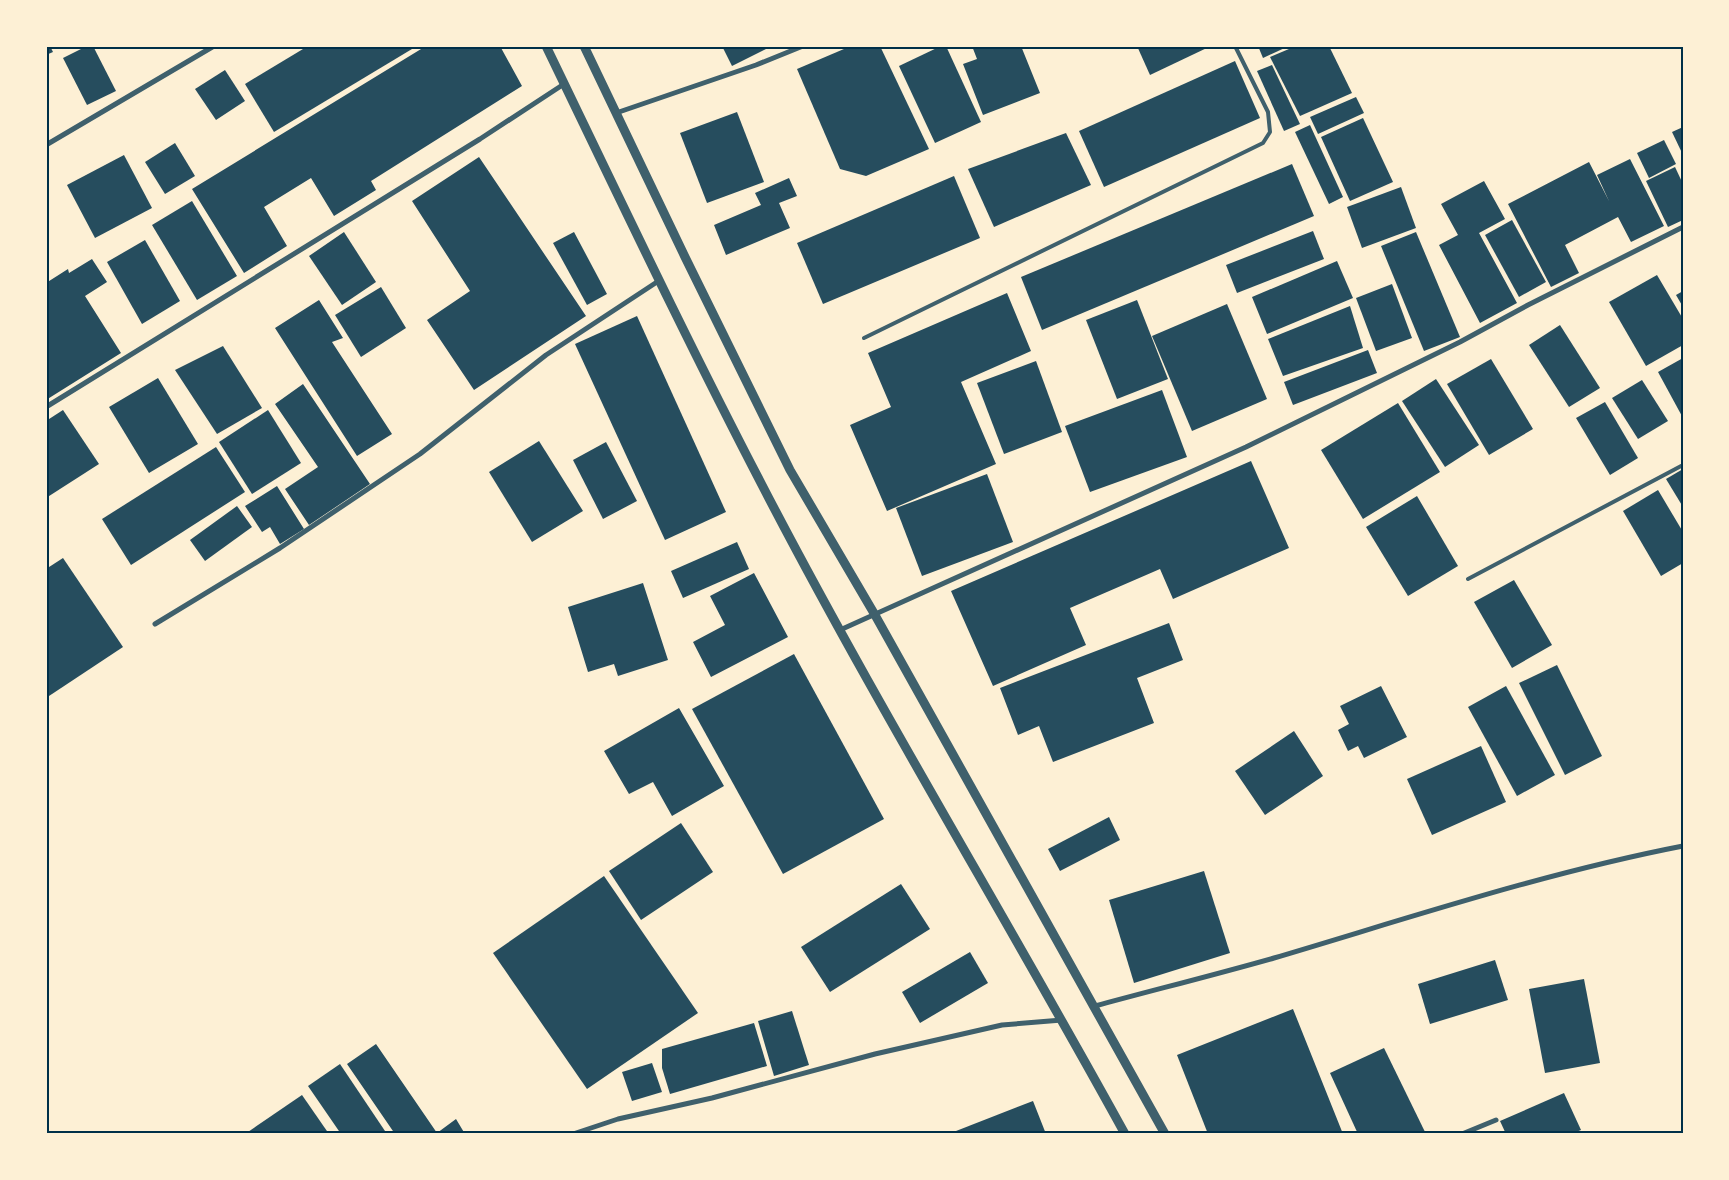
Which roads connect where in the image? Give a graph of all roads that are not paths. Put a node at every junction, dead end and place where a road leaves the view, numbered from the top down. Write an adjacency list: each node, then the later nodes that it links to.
1 (214, 46): 8 (street)
2 (546, 46): 6 (street)
3 (584, 46): 7 (street)
4 (803, 46): 7 (street)
5 (1236, 46): 11 (lane)
6 (564, 84): 10 (street); 12 (street)
7 (616, 113): 15 (street)
8 (46, 145)
9 (1683, 227): 15 (street)
10 (660, 280): 16 (street); 17 (street)
11 (864, 338)
12 (46, 407)
13 (1683, 465): 14 (lane)
14 (1468, 579)
15 (875, 615): 17 (street); 19 (street)
16 (155, 624)
17 (840, 630): 20 (street)
18 (1683, 846): 19 (street)
19 (1095, 1006): 24 (street)
20 (1062, 1020): 22 (street); 23 (street)
21 (1496, 1120): 25 (street)
22 (573, 1134)
23 (1125, 1134)
24 (1165, 1134)
25 (1462, 1134)

